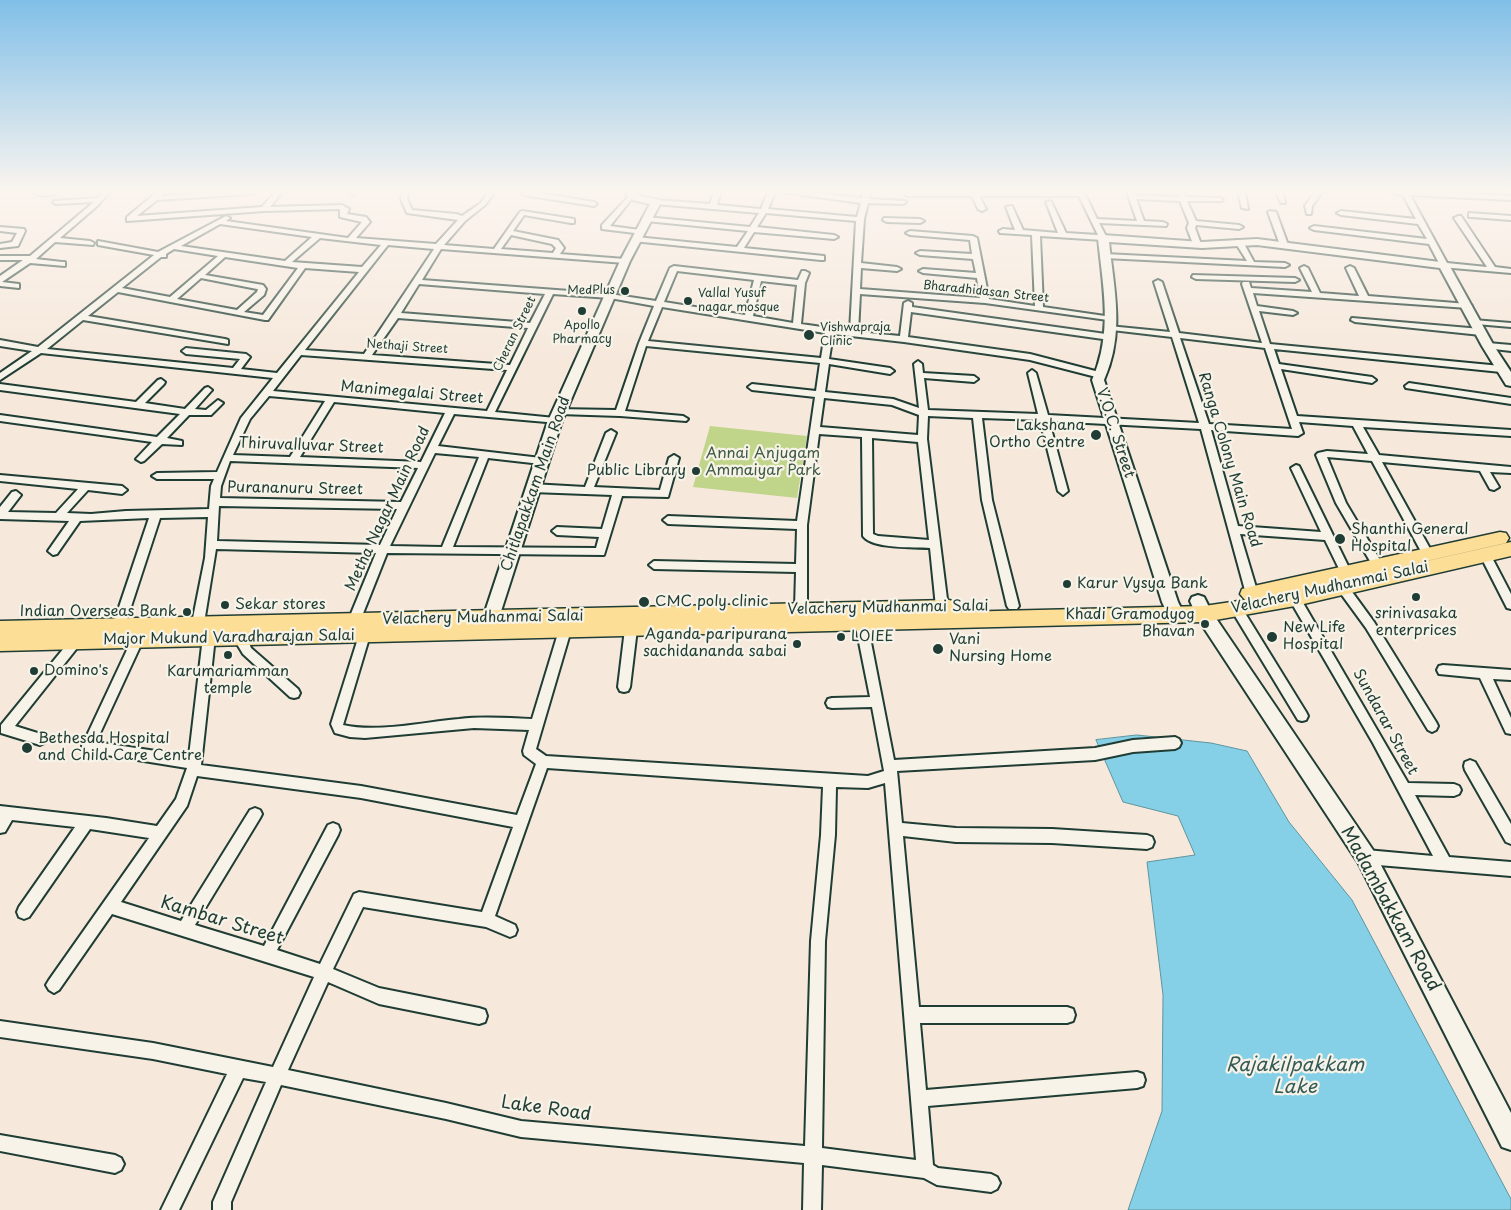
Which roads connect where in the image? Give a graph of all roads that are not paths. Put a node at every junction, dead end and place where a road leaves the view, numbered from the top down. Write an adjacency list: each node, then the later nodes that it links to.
1 (44, 248): 30 (street)
2 (142, 248): 21 (street)
3 (174, 248): 21 (street)
4 (302, 248): 33 (street)
5 (381, 248): 44 (street)
6 (437, 248): 56 (street)
7 (467, 248): 20 (street)
8 (560, 248): 24 (street)
9 (631, 248): 31 (street, Chitlapakkam Main Road)
10 (729, 248): 19 (street)
11 (859, 248): 39 (street)
12 (975, 248): 26 (street)
13 (1037, 248): 77 (street)
14 (1104, 248): 25 (street, V.O.C. Street)
15 (1243, 248): 35 (street)
16 (1312, 248): 37 (street)
17 (1435, 248): 37 (street)
18 (1478, 248): 45 (street)
19 (740, 250): 29 (street)
20 (496, 251): 24 (street)
21 (168, 252): 23 (street); 61 (street)
22 (920, 253): 26 (street)
23 (223, 255): 33 (street); 49 (street)
24 (556, 255): 31 (street)
25 (1105, 256): 34 (street); 88 (street, V.O.C. Street)
26 (977, 257): 50 (street)
27 (0, 258): 30 (street)
28 (678, 258): 40 (street)
29 (821, 258)
30 (30, 260): 32 (street); 54 (street)
31 (625, 260): 68 (street, Chitlapakkam Main Road)
32 (62, 264)
33 (286, 264): 38 (street)
34 (1238, 264): 35 (street); 53 (street)
35 (1252, 264): 36 (street)
36 (1285, 265)
37 (1444, 265): 45 (street); 74 (street)
38 (303, 266): 44 (street); 78 (street)
39 (858, 266): 43 (street); 63 (street)
40 (674, 268): 52 (street); 72 (street)
41 (1304, 268): 66 (street)
42 (1350, 268): 69 (street)
43 (897, 269)
44 (366, 270): 101 (street)
45 (1492, 270): 47 (street)
46 (923, 271): 50 (street)
47 (1511, 271)
48 (805, 273): 58 (street)
49 (200, 276): 70 (street); 78 (street)
50 (980, 276): 71 (street)
51 (1196, 277): 53 (street)
52 (758, 278): 58 (street); 82 (street)
53 (1244, 278): 55 (street); 62 (street)
54 (0, 280)
55 (1295, 280)
56 (417, 282): 64 (street); 80 (street)
57 (1158, 282): 91 (street, Ranga Colony Main Road)
58 (801, 283): 86 (street)
59 (0, 284): 60 (street)
60 (16, 286)
61 (118, 289): 70 (street); 81 (street)
62 (1248, 290): 65 (street); 75 (street)
63 (857, 291): 67 (street, Bharadhidasan Street); 90 (street)
64 (550, 292): 68 (street); 85 (street, Cheran Street)
65 (1293, 292): 66 (street); 73 (street)
66 (1317, 294): 69 (street)
67 (909, 295): 71 (street, Bharadhidasan Street); 76 (street)
68 (610, 296): 72 (street); 134 (street, Chitlapakkam Main Road)
69 (1364, 297): 74 (street)
70 (170, 300): 78 (street)
71 (984, 301): 77 (street, Bharadhidasan Street)
72 (659, 303): 82 (street); 95 (street)
73 (1293, 304)
74 (1468, 306): 87 (street)
75 (1254, 308): 79 (street); 96 (street)
76 (908, 309): 88 (street); 92 (street)
77 (1039, 309): 88 (street, Bharadhidasan Street)
78 (238, 313)
79 (1293, 314)
80 (396, 315): 85 (street); 102 (street)
81 (84, 317): 93 (street); 99 (street)
82 (748, 318): 86 (street)
83 (1355, 320): 87 (street)
84 (1511, 325): 87 (street)
85 (533, 326): 106 (street, Cheran Street)
86 (797, 326): 89 (street)
87 (1479, 327): 97 (street)
88 (1111, 328): 91 (street); 112 (street, V.O.C. Street)
89 (829, 331): 90 (street); 103 (street)
90 (854, 334): 92 (street)
91 (1174, 335): 96 (street); 141 (street, Ranga Colony Main Road)
92 (904, 338): 112 (street)
93 (225, 342)
94 (0, 343): 99 (street)
95 (643, 344): 103 (street); 130 (street)
96 (1268, 346): 105 (street); 114 (street)
97 (1488, 346): 98 (street); 114 (street)
98 (1511, 348)
99 (42, 350): 107 (street); 109 (street)
100 (186, 351): 107 (street)
101 (300, 352): 102 (street, Nethaji Street); 113 (street)
102 (366, 358): 106 (street, Nethaji Street)
103 (824, 361): 108 (street); 123 (street)
104 (918, 364): 111 (street)
105 (1276, 366): 116 (street); 138 (street)
106 (512, 368): 132 (street, Cheran Street)
107 (234, 371): 113 (street)
108 (890, 371)
109 (5, 373): 118 (street)
110 (1032, 373): 135 (street)
111 (919, 375): 115 (street); 131 (street)
112 (1100, 375): 139 (street, V.O.C. Street)
113 (281, 376): 122 (street)
114 (1508, 376)
115 (974, 379)
116 (1372, 380)
117 (161, 382): 127 (street)
118 (0, 385): 127 (street)
119 (1409, 386): 125 (street)
120 (752, 387): 123 (street)
121 (208, 390): 129 (street)
122 (268, 393): 124 (street, Manimegalai Street); 151 (street)
123 (819, 395): 131 (street); 142 (street)
124 (331, 399): 128 (street, Manimegalai Street); 155 (street)
125 (1511, 401)
126 (218, 403): 129 (street)
127 (137, 406): 129 (street)
128 (451, 411): 132 (street, Manimegalai Street); 149 (street, Metha Nagar Main Road)
129 (187, 412): 147 (street)
130 (620, 413): 134 (street, Manimegalai Street); 137 (street, Manimegalai Street)
131 (924, 413): 133 (street); 146 (street)
132 (490, 414): 134 (street, Manimegalai Street)
133 (977, 415): 135 (street); 203 (street)
134 (557, 416): 156 (street, Chitlapakkam Main Road)
135 (1044, 417): 139 (street); 169 (street)
136 (0, 418): 147 (street)
137 (683, 419)
138 (1294, 419): 140 (street); 141 (street)
139 (1110, 420): 141 (street); 206 (street, V.O.C. Street)
140 (1356, 423): 144 (street); 153 (street)
141 (1205, 427): 182 (street, Ranga Colony Main Road)
142 (814, 430): 145 (street); 181 (street)
143 (611, 433): 168 (street)
144 (1511, 433)
145 (867, 434): 146 (street); 187 (street)
146 (922, 439): 187 (street)
147 (161, 440): 148 (street); 154 (street)
148 (179, 442)
149 (432, 449): 150 (street); 157 (street, Metha Nagar Main Road)
150 (485, 455): 156 (street); 192 (street)
151 (227, 458): 155 (street, Thiruvalluvar Street); 161 (street)
152 (674, 458): 171 (street)
153 (1374, 458): 159 (street); 194 (street); 197 (street)
154 (141, 459)
155 (293, 460): 157 (street, Thiruvalluvar Street)
156 (541, 462): 166 (street, Chitlapakkam Main Road)
157 (424, 465): 174 (street, Metha Nagar Main Road)
158 (1296, 468): 185 (street)
159 (1483, 468): 160 (street); 165 (street)
160 (1511, 470)
161 (221, 475): 162 (street); 173 (street)
162 (157, 476)
163 (0, 478): 164 (street)
164 (86, 486): 167 (street); 178 (street)
165 (1494, 487)
166 (532, 488): 168 (street); 193 (street, Chitlapakkam Main Road)
167 (122, 490)
168 (588, 491): 170 (street)
169 (1063, 491)
170 (618, 492): 171 (street); 184 (street)
171 (664, 494)
172 (16, 495): 177 (street)
173 (215, 502): 174 (street, Purananuru Street); 175 (street)
174 (404, 506): 189 (street, Metha Nagar Main Road)
175 (214, 513): 176 (street); 188 (street)
176 (156, 514): 179 (street); 210 (street)
177 (0, 515): 178 (street)
178 (58, 517): 179 (street)
179 (77, 518): 191 (street)
180 (668, 520): 181 (street)
181 (802, 525): 198 (street)
182 (1234, 530): 185 (street); 200 (street, Ranga Colony Main Road)
183 (557, 531): 184 (street)
184 (606, 533): 193 (street)
185 (1328, 536): 199 (street)
186 (1511, 536): 194 (main road, Velachery Mudhanmai Salai)
187 (934, 544): 204 (street)
188 (211, 545): 189 (street); 215 (street)
189 (383, 549): 192 (street); 212 (street, Metha Nagar Main Road)
190 (1511, 549): 195 (main road, Velachery Mudhanmai Salai)
191 (53, 551)
192 (446, 551): 193 (street)
193 (511, 552): 211 (street, Chitlapakkam Main Road)
194 (1428, 554): 197 (main road, Velachery Mudhanmai Salai)
195 (1485, 555): 199 (main road, Velachery Mudhanmai Salai); 202 (street)
196 (654, 565): 198 (street)
197 (1378, 565): 199 (main road, Velachery Mudhanmai Salai)
198 (801, 568): 205 (street)
199 (1345, 580): 200 (main road, Velachery Mudhanmai Salai); 201 (main road, Velachery Mudhanmai Salai); 231 (street)
200 (1252, 594): 207 (main road, Velachery Mudhanmai Salai)
201 (1295, 599): 208 (main road, Velachery Mudhanmai Salai); 240 (street, Sundarar Street)
202 (1511, 605)
203 (1013, 606): 204 (main road, Velachery Mudhanmai Salai); 206 (main road, Velachery Mudhanmai Salai)
204 (942, 607): 205 (main road, Velachery Mudhanmai Salai)
205 (801, 608): 211 (main road, Velachery Mudhanmai Salai)
206 (1173, 608): 207 (main road, Velachery Mudhanmai Salai); 209 (main road, Velachery Mudhanmai Salai)
207 (1201, 608): 208 (main road, Velachery Mudhanmai Salai); 252 (street, Madambakkam Road)
208 (1236, 608): 229 (street)
209 (861, 622): 214 (main road, Velachery Mudhanmai Salai); 227 (street)
210 (119, 625): 213 (main road, Major Mukund Varadharajan Salai); 215 (main road, Major Mukund Varadharajan Salai)
211 (488, 625): 212 (main road, Velachery Mudhanmai Salai); 216 (main road, Velachery Mudhanmai Salai); 217 (main road, Velachery Mudhanmai Salai)
212 (359, 628): 215 (main road, Velachery Mudhanmai Salai); 217 (main road, Major Mukund Varadharajan Salai); 218 (main road, Major Mukund Varadharajan Salai); 230 (street, Metha Nagar Main Road)
213 (0, 629)
214 (631, 629): 216 (main road, Velachery Mudhanmai Salai); 225 (street)
215 (204, 630): 218 (main road, Major Mukund Varadharajan Salai); 219 (main road, Major Mukund Varadharajan Salai); 237 (street)
216 (565, 630): 230 (street)
217 (458, 633)
218 (244, 636): 226 (street)
219 (138, 638): 220 (main road, Major Mukund Varadharajan Salai); 237 (street)
220 (76, 640): 221 (main road, Major Mukund Varadharajan Salai); 233 (street)
221 (0, 643)
222 (1442, 670): 223 (street)
223 (1484, 673): 224 (street); 232 (street)
224 (1511, 675)
225 (624, 687)
226 (294, 693)
227 (877, 702): 228 (street); 238 (street)
228 (832, 703)
229 (1302, 716)
230 (536, 725): 235 (street)
231 (1432, 726)
232 (1510, 729)
233 (40, 739)
234 (1175, 743): 238 (street)
235 (543, 762): 239 (street); 245 (street)
236 (1470, 766): 250 (street)
237 (194, 767): 245 (street); 249 (street)
238 (891, 770): 239 (street); 247 (street)
239 (830, 782): 273 (street)
240 (1405, 789): 241 (street); 253 (street, Sundarar Street)
241 (1454, 790)
242 (4, 813): 244 (street); 246 (street)
243 (255, 814): 258 (street)
244 (87, 822): 249 (street); 256 (street)
245 (521, 822): 257 (street)
246 (0, 827)
247 (896, 829): 251 (street); 263 (street)
248 (334, 830): 260 (street)
249 (159, 833): 255 (street)
250 (1511, 837)
251 (1147, 842)
252 (1366, 857): 253 (street); 271 (street, Madambakkam Road)
253 (1445, 863): 254 (street)
254 (1511, 869)
255 (110, 906): 258 (street, Kambar Street); 262 (street)
256 (24, 912)
257 (486, 920): 259 (street); 261 (street)
258 (184, 929): 260 (street, Kambar Street)
259 (510, 930)
260 (267, 955): 261 (street, Kambar Street)
261 (323, 972): 265 (street, Kambar Street); 268 (street)
262 (54, 986)
263 (912, 1015): 264 (street); 270 (street)
264 (1067, 1015)
265 (479, 1016)
266 (0, 1029): 267 (street, Lake Road)
267 (239, 1068): 268 (street, Lake Road); 277 (street)
268 (276, 1076): 273 (street, Lake Road); 278 (street)
269 (1137, 1080): 270 (street)
270 (919, 1099): 275 (street)
271 (1511, 1138)
272 (0, 1143): 274 (street)
273 (814, 1155): 275 (street, Lake Road); 279 (street)
274 (115, 1164)
275 (925, 1170): 276 (street, Lake Road)
276 (992, 1183)
277 (170, 1210)
278 (222, 1210)
279 (812, 1210)

